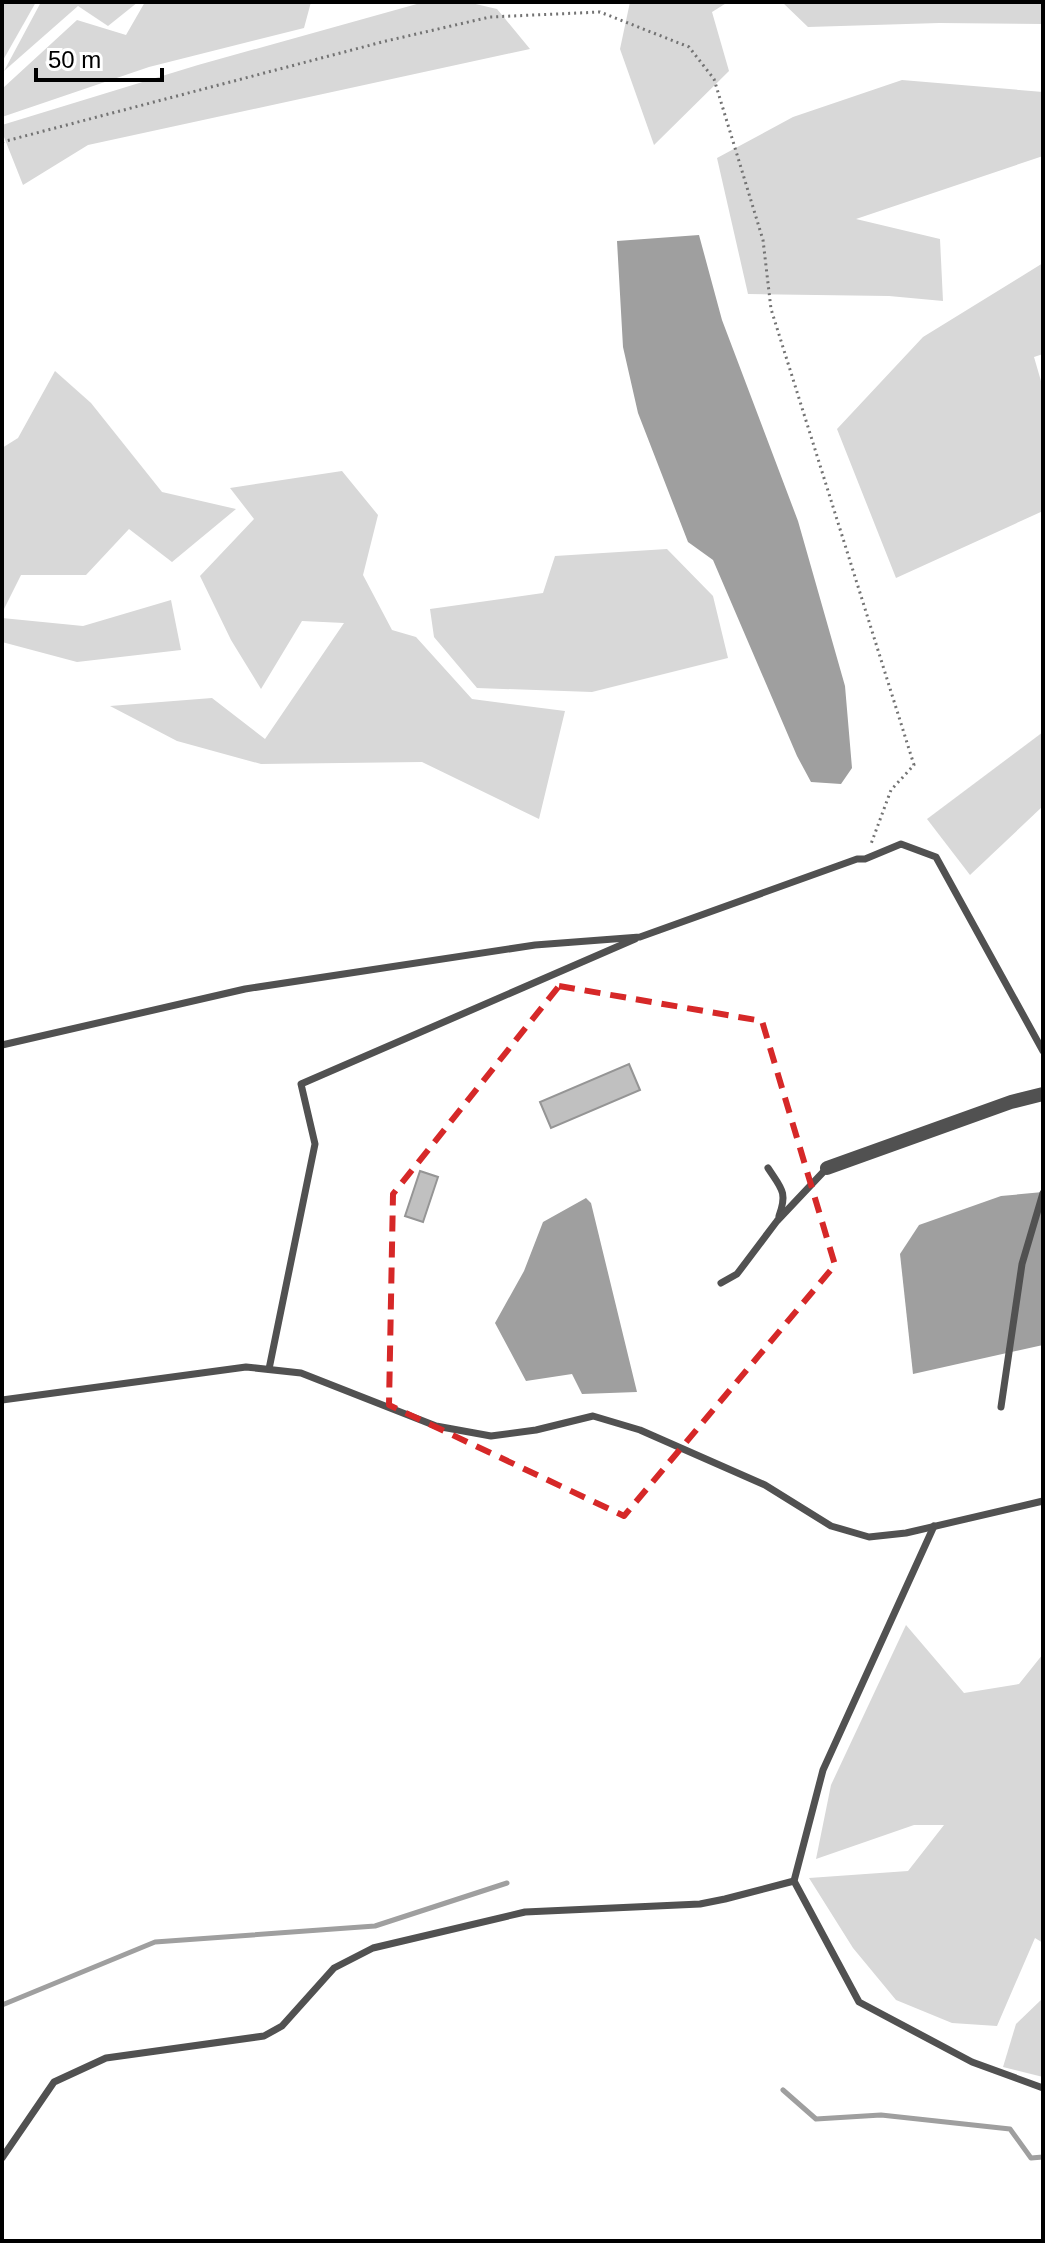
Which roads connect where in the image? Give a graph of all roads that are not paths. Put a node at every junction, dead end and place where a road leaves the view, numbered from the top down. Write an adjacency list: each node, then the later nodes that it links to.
1 (640, 937): 2 (lane); 3 (lane); 10 (lane)
2 (2, 1045)
3 (1043, 1051)
4 (1043, 1094): 6 (street)
5 (768, 1168): 8 (lane)
6 (827, 1168): 8 (lane)
7 (1043, 1193): 12 (lane)
8 (777, 1221): 9 (lane)
9 (721, 1283)
10 (269, 1369): 11 (lane); 14 (lane)
11 (2, 1400)
12 (1001, 1407)
13 (1043, 1501): 14 (lane)
14 (934, 1526): 15 (lane)
15 (794, 1881): 16 (lane); 17 (lane)
16 (1043, 2088)
17 (2, 2158)

